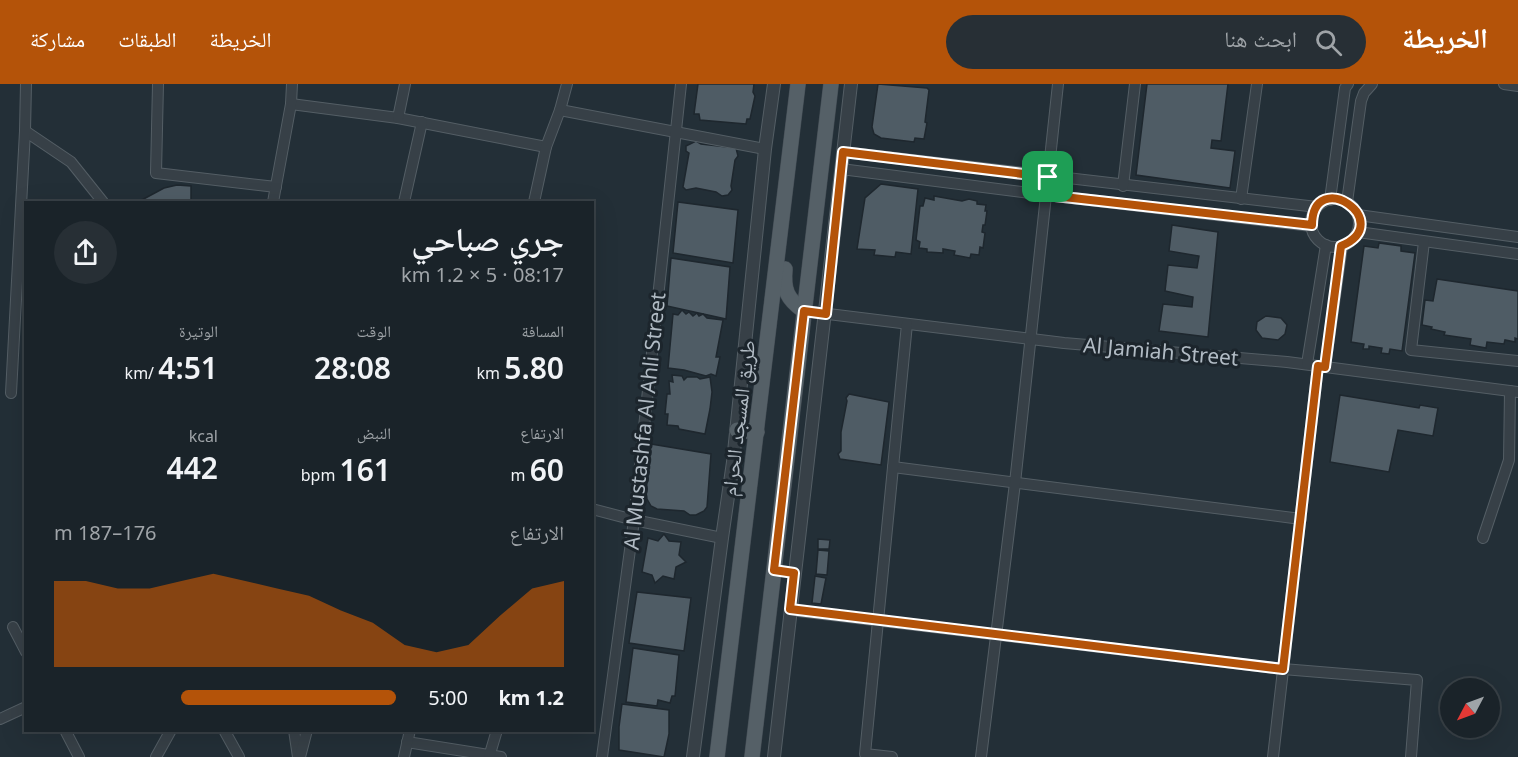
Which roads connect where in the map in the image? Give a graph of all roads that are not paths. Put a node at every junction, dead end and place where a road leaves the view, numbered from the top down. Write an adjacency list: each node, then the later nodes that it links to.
1 (26, 84): 22 (street)
2 (158, 84): 31 (street)
3 (292, 84): 18 (street)
4 (405, 84): 20 (street)
5 (567, 84): 19 (street)
6 (681, 84): 23 (street, Al Mustashfa Al Ahli Street)
7 (774, 84): 26 (street)
8 (798, 84): 24 (main road, طريق المسجد الحرام)
9 (831, 84): 49 (main road)
10 (851, 84): 27 (street)
11 (1058, 84): 29 (street)
12 (1135, 84): 30 (street)
13 (1257, 84): 33 (street)
14 (1348, 84): 34 (street)
15 (1372, 84): 39 (street)
16 (1504, 84): 17 (street)
17 (1518, 86)
18 (291, 104): 20 (street); 31 (street)
19 (560, 110): 23 (street); 25 (street)
20 (398, 117): 21 (street)
21 (422, 122): 25 (street); 37 (street)
22 (25, 131): 35 (street); 56 (street)
23 (676, 132): 26 (street); 63 (street, Al Mustashfa Al Ahli Street)
24 (792, 139): 49 (main road); 58 (main road, طريق المسجد الحرام)
25 (546, 147): 38 (street)
26 (765, 149): 57 (street)
27 (843, 152): 28 (street); 29 (street)
28 (841, 169): 32 (street); 50 (street)
29 (1048, 177): 30 (street); 32 (street)
30 (1123, 186): 33 (street)
31 (276, 187): 36 (street)
32 (1046, 195): 42 (street); 52 (street)
33 (1241, 199): 40 (street)
34 (1330, 200): 39 (street); 40 (street)
35 (102, 201)
36 (273, 201)
37 (404, 201)
38 (534, 201)
39 (1347, 202): 41 (street)
40 (1317, 207): 42 (street)
41 (1358, 215): 43 (street); 44 (street)
42 (1312, 225): 46 (street)
43 (1358, 232): 45 (street); 47 (street)
44 (1518, 237)
45 (1424, 242): 48 (street); 53 (street)
46 (1326, 245): 47 (street); 54 (street)
47 (1341, 246): 54 (street)
48 (1518, 254)
49 (804, 311): 50 (street, Al Jamiah Street); 66 (main road)
50 (826, 314): 51 (street, Al Jamiah Street); 67 (street)
51 (907, 324): 52 (street, Al Jamiah Street); 59 (street)
52 (1030, 339): 54 (street, Al Jamiah Street); 60 (street)
53 (1518, 361)
54 (1317, 366): 55 (street, Al Jamiah Street); 62 (street)
55 (1514, 391): 65 (street)
56 (11, 393)
57 (737, 430): 58 (main road); 64 (street)
58 (757, 432): 93 (main road, طريق المسجد الحرام)
59 (893, 467): 60 (street); 69 (street)
60 (1015, 483): 62 (street); 71 (street)
61 (594, 510): 63 (street)
62 (1301, 519): 73 (street)
63 (634, 520): 64 (street); 91 (street, Al Mustashfa Al Ahli Street)
64 (722, 538): 92 (street)
65 (1483, 538)
66 (774, 570): 67 (street); 94 (main road)
67 (794, 573): 68 (street)
68 (790, 609): 69 (street); 95 (street)
69 (878, 620): 71 (street); 96 (street)
70 (13, 627): 72 (street)
71 (996, 635): 73 (street); 97 (street)
72 (24, 648)
73 (1283, 669): 98 (street); 99 (street)
74 (24, 708): 75 (street)
75 (0, 719)
76 (66, 732): 85 (street)
77 (170, 732): 86 (street)
78 (225, 732): 87 (street)
79 (294, 732): 88 (street)
80 (306, 732): 88 (street)
81 (410, 732): 83 (street)
82 (496, 732): 84 (street)
83 (407, 742): 84 (street); 89 (street)
84 (489, 756): 90 (street)
85 (79, 757)
86 (156, 757)
87 (239, 757)
88 (299, 757)
89 (404, 757)
90 (501, 757)
91 (602, 757)
92 (693, 757)
93 (717, 757)
94 (752, 757)
95 (774, 757)
96 (892, 757)
97 (981, 757)
98 (1273, 757)
99 (1411, 757)

